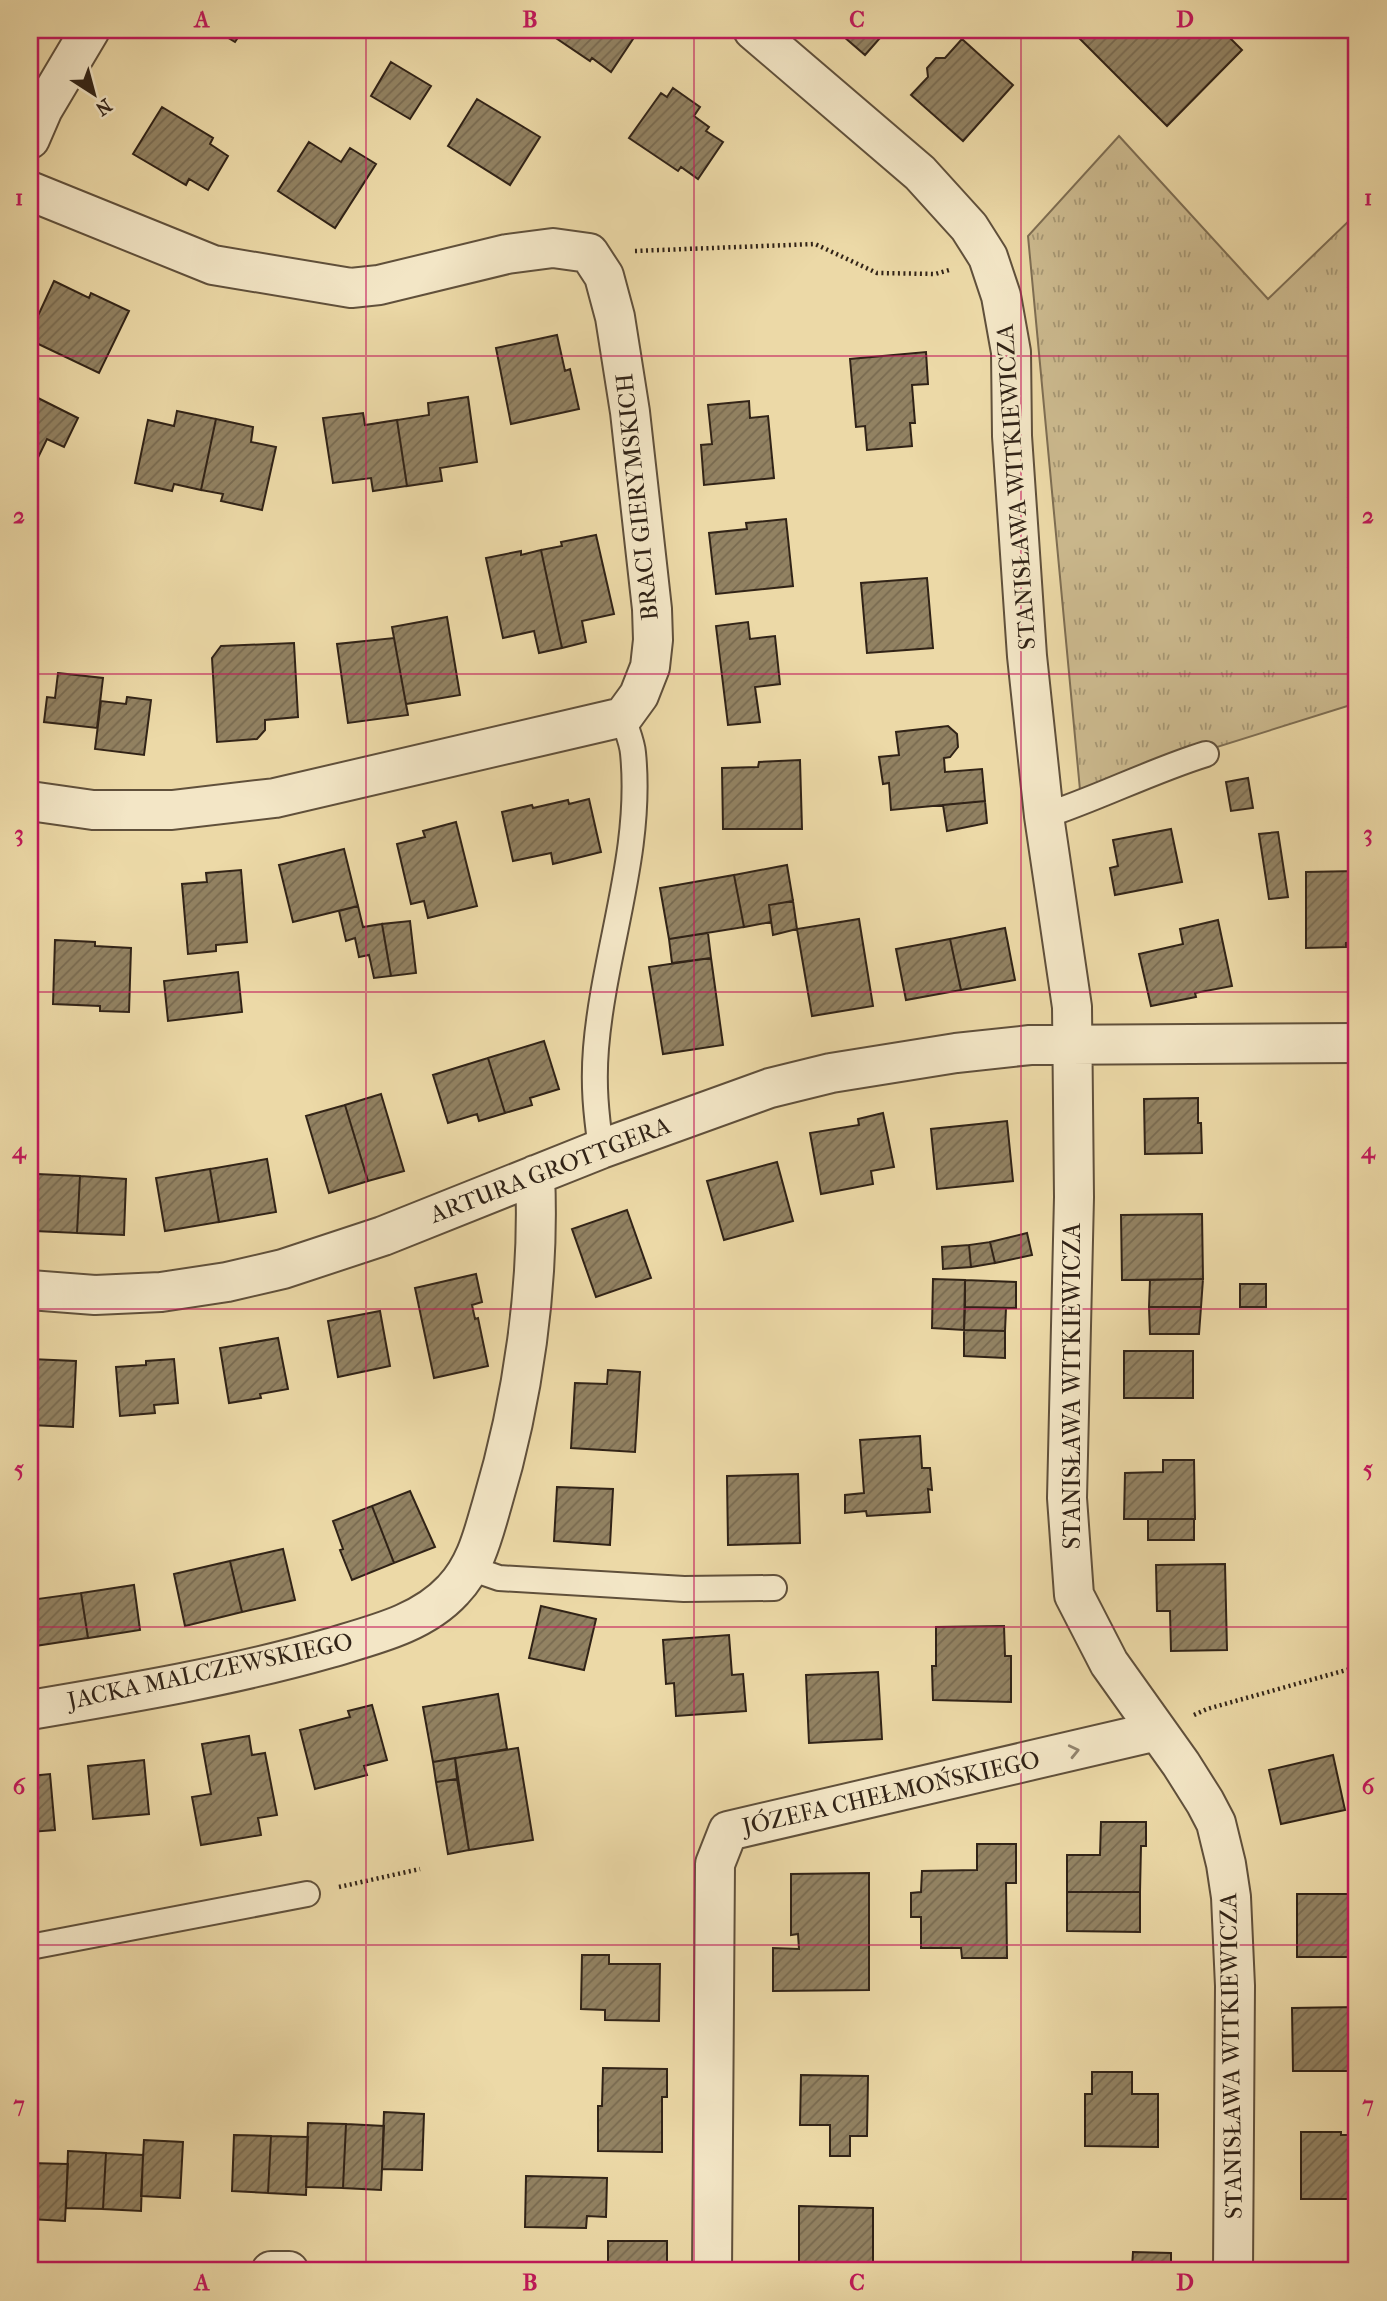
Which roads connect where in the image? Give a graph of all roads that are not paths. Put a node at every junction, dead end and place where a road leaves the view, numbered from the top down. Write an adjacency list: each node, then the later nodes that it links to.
1 (90, 30): 3 (street)
2 (753, 30): 8 (street, STANISŁAWA WITKIEWICZA)
3 (30, 139)
4 (30, 191): 5 (street, BRACI GIERYMSKICH)
5 (623, 717): 7 (street); 11 (lane)
6 (1206, 754): 8 (lane)
7 (30, 800)
8 (1044, 816): 10 (street, STANISŁAWA WITKIEWICZA)
9 (1357, 1043): 10 (street)
10 (1072, 1045): 11 (street, ARTURA GROTTGERA); 17 (street, STANISŁAWA WITKIEWICZA)
11 (601, 1149): 12 (street, ARTURA GROTTGERA)
12 (535, 1175): 13 (street, ARTURA GROTTGERA); 14 (street, JACKA MALCZEWSKIEGO)
13 (30, 1290)
14 (470, 1568): 15 (lane); 16 (street, JACKA MALCZEWSKIEGO)
15 (775, 1588)
16 (30, 1710)
17 (1157, 1731): 22 (street, JÓZEFA CHEŁMOŃSKIEGO, one-way to 17); 23 (street, STANISŁAWA WITKIEWICZA)
18 (307, 1894): 19 (lane)
19 (30, 1947)
20 (271, 2271): 21 (street)
21 (289, 2271)
22 (712, 2271)
23 (1233, 2271)

